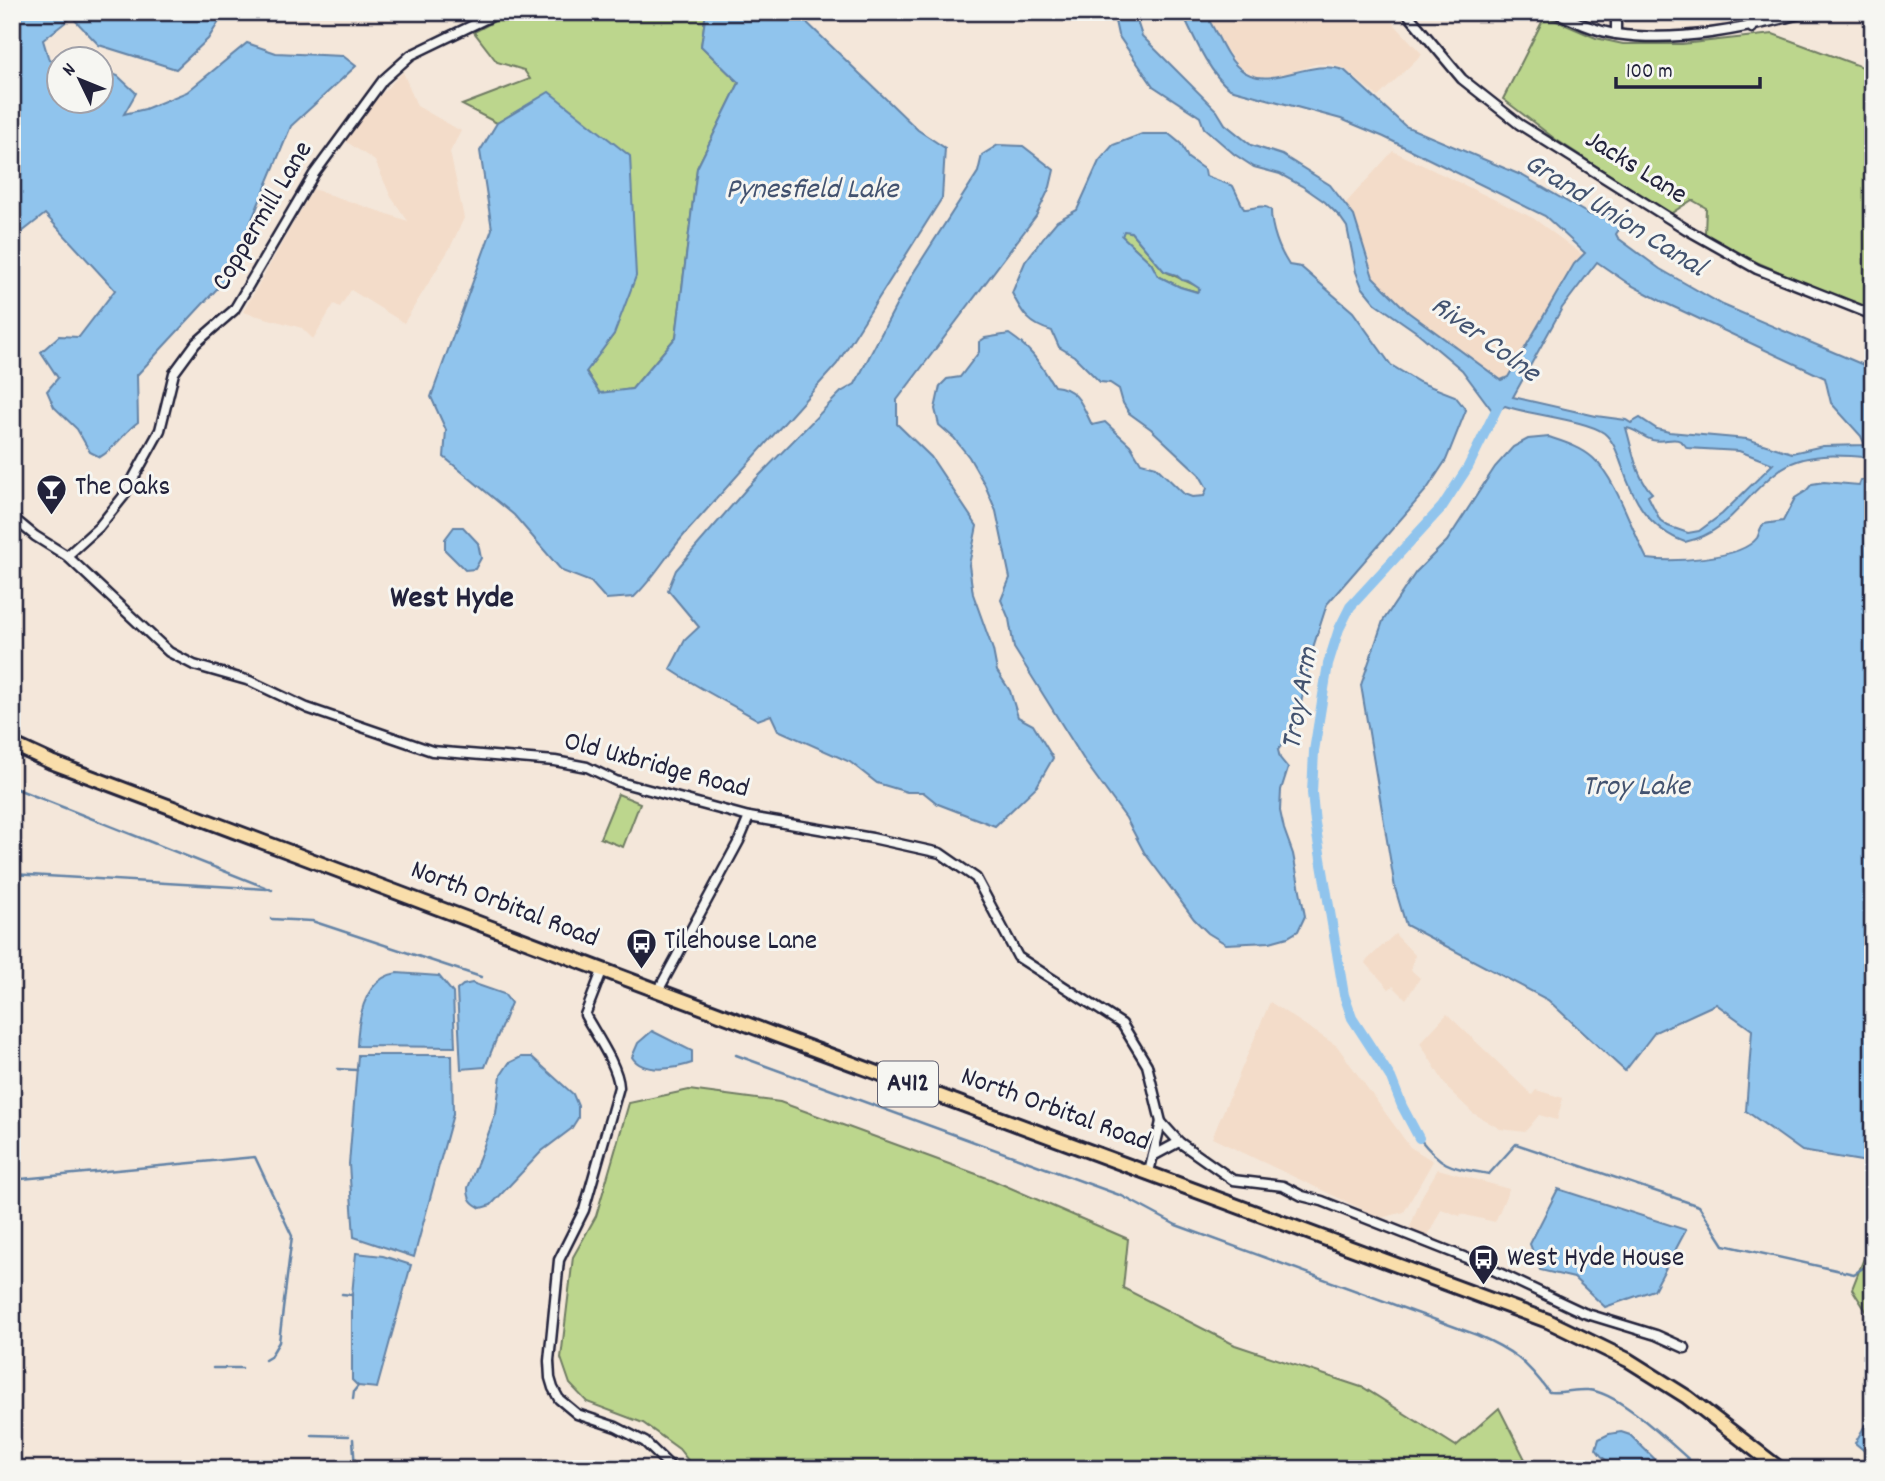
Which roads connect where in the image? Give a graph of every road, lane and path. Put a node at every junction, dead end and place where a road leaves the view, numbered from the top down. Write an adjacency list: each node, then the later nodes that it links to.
1 (500, 12): 11 (street, Coppermill Lane)
2 (1406, 12): 9 (street, Jacks Lane)
3 (1555, 12): 8 (street)
4 (1612, 12): 8 (street)
5 (1745, 12): 7 (street)
6 (1807, 12): 7 (street)
7 (1752, 27): 8 (street)
8 (1616, 34)
9 (1873, 315)
10 (12, 517): 11 (street, Old Uxbridge Road)
11 (67, 556): 13 (street, Old Uxbridge Road)
12 (12, 744): 14 (main road, North Orbital Road / A412)
13 (749, 817): 15 (street); 16 (street, Old Uxbridge Road)
14 (602, 971): 15 (main road, North Orbital Road / A412); 21 (street)
15 (658, 990): 19 (main road, North Orbital Road / A412)
16 (1161, 1122): 17 (street); 18 (street, Old Uxbridge Road)
17 (1179, 1142): 18 (street); 20 (street)
18 (1153, 1156): 19 (street, Old Uxbridge Road)
19 (1149, 1172): 22 (main road, North Orbital Road / A412)
20 (1685, 1348)
21 (673, 1469)
22 (1780, 1469)

